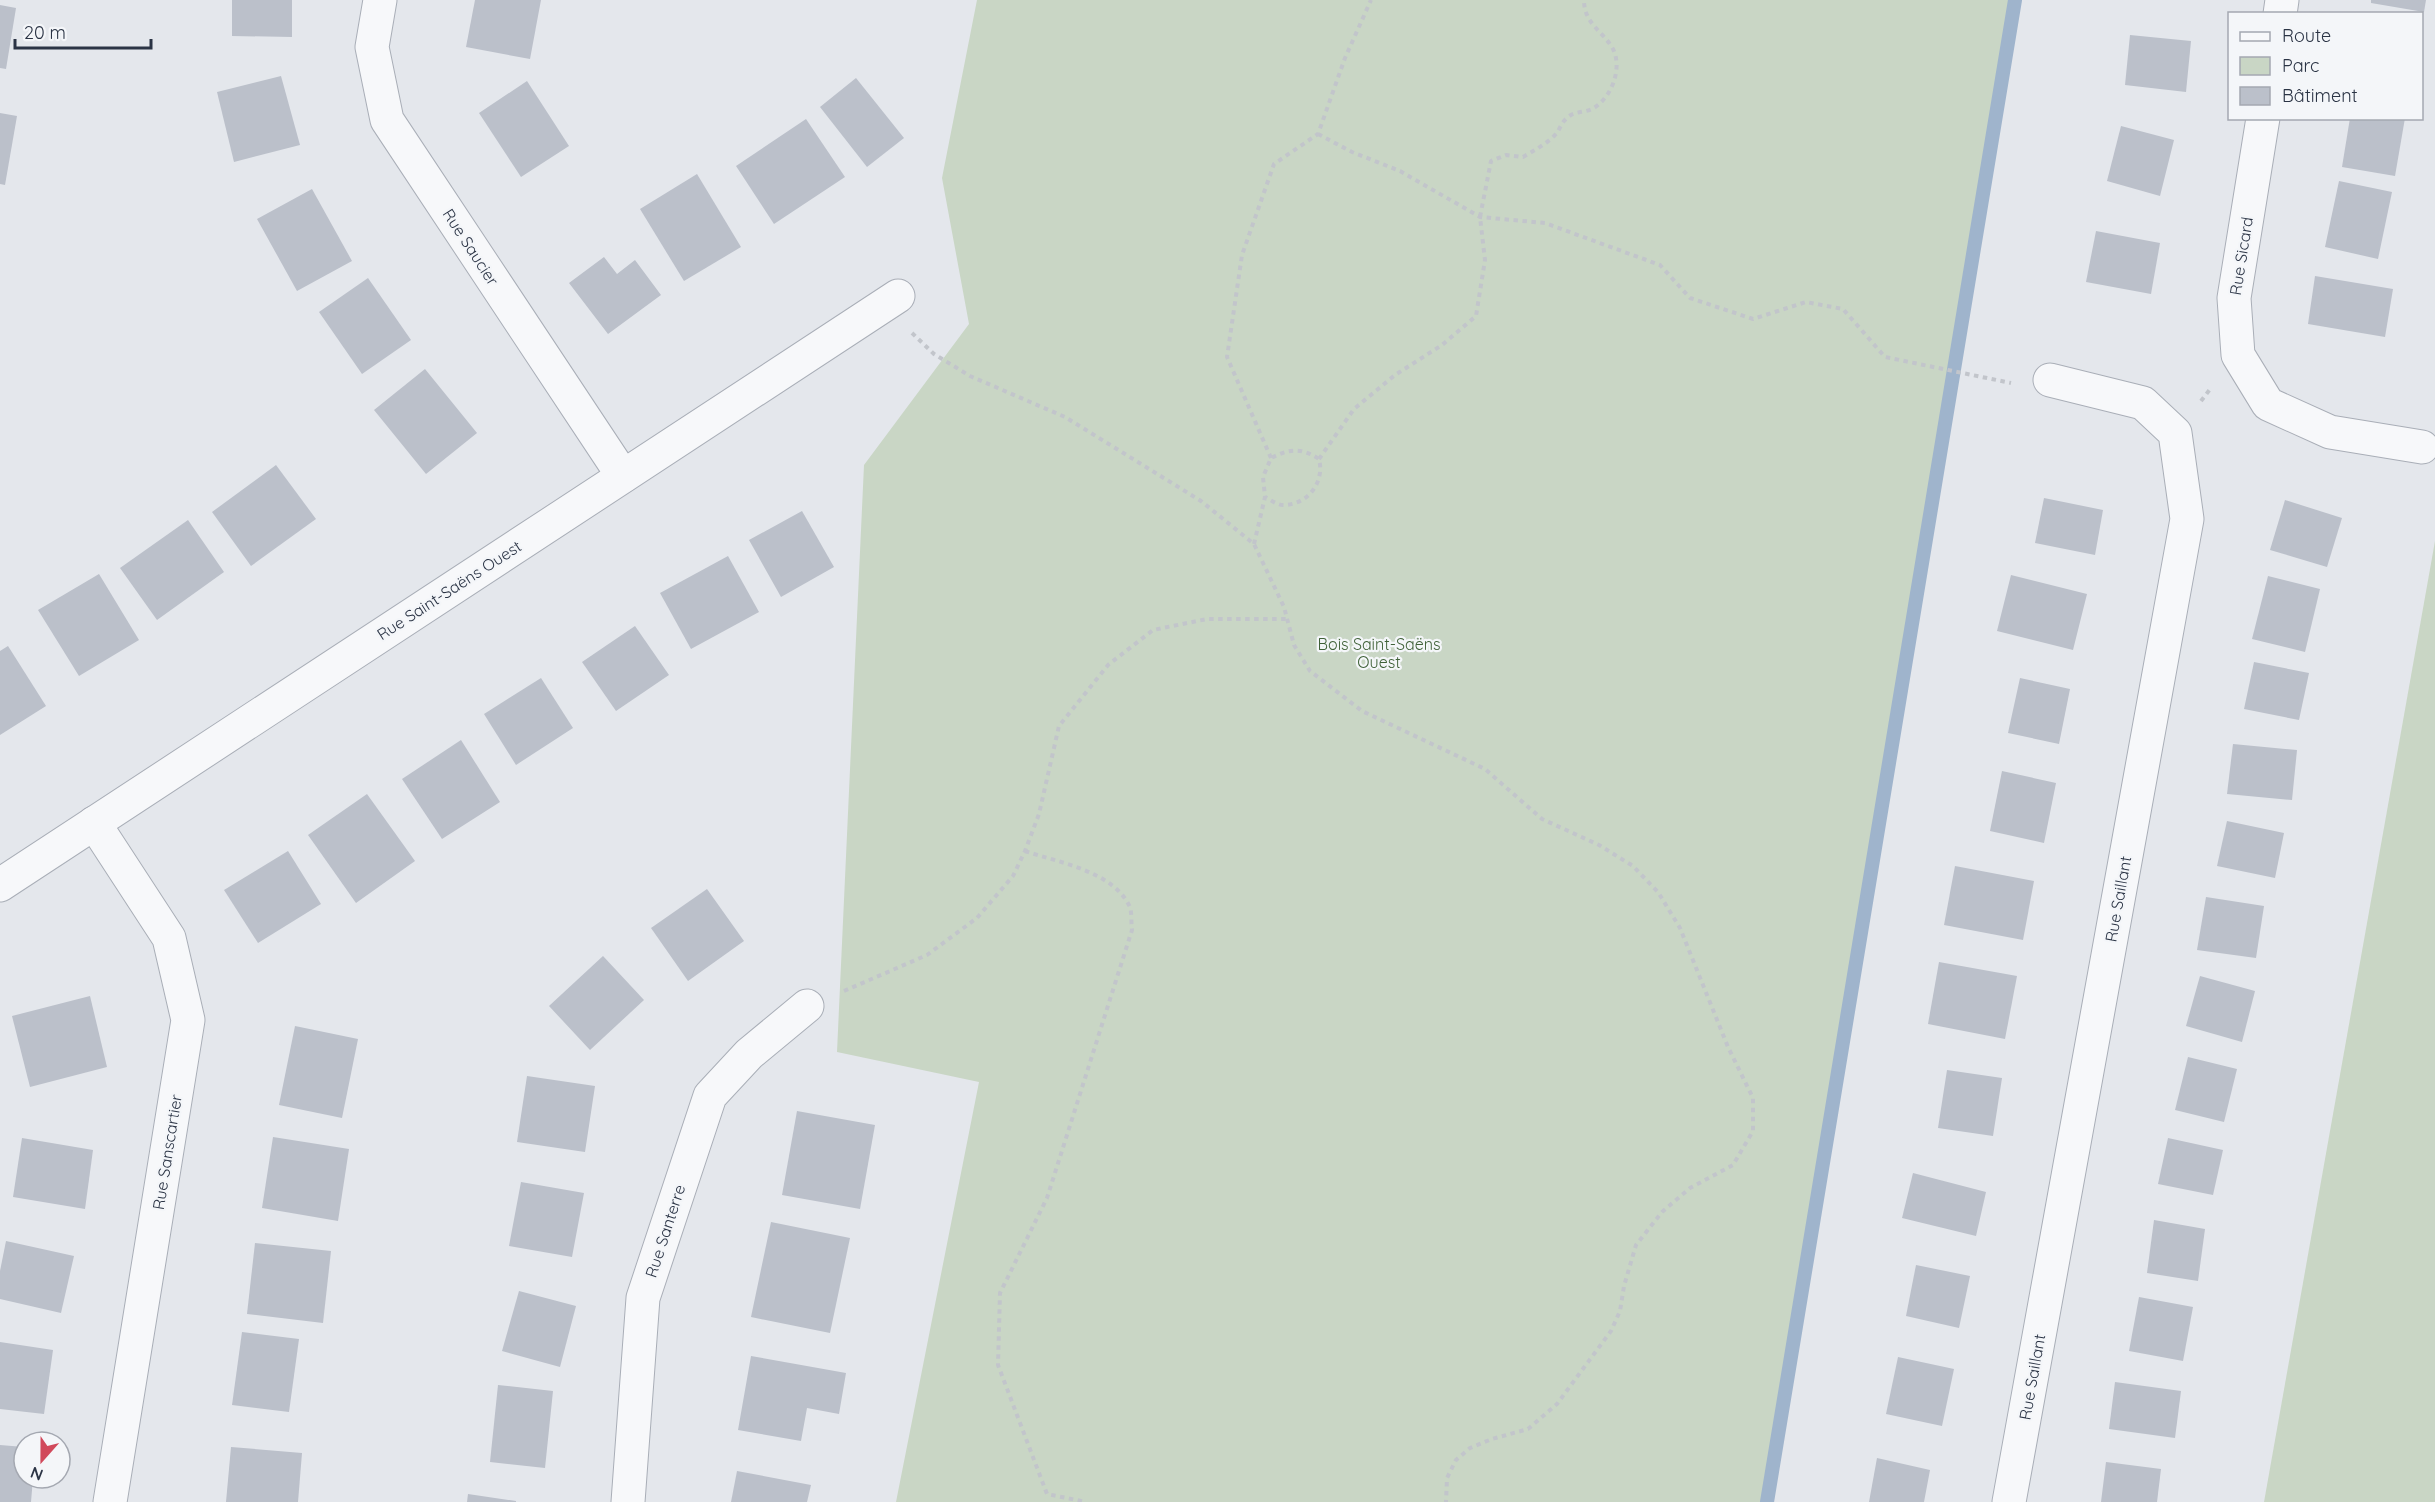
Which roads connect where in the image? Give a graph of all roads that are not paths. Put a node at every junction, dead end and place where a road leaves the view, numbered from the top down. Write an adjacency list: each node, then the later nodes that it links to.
1 (380, 0): 6 (street, Rue Saucier)
2 (2263, 120): 5 (street, Rue Sicard)
3 (893, 300): 6 (street, Rue Saint-Saëns Ouest)
4 (2050, 380): 12 (street, Rue Saillant)
5 (2422, 447)
6 (623, 476): 7 (street, Rue Saint-Saëns Ouest)
7 (94, 823): 8 (street, Rue Saint-Saëns Ouest); 10 (street, Rue Sanscartier)
8 (0, 885)
9 (807, 1006): 11 (street, Rue Santerre)
10 (110, 1502)
11 (628, 1502)
12 (2009, 1502)

